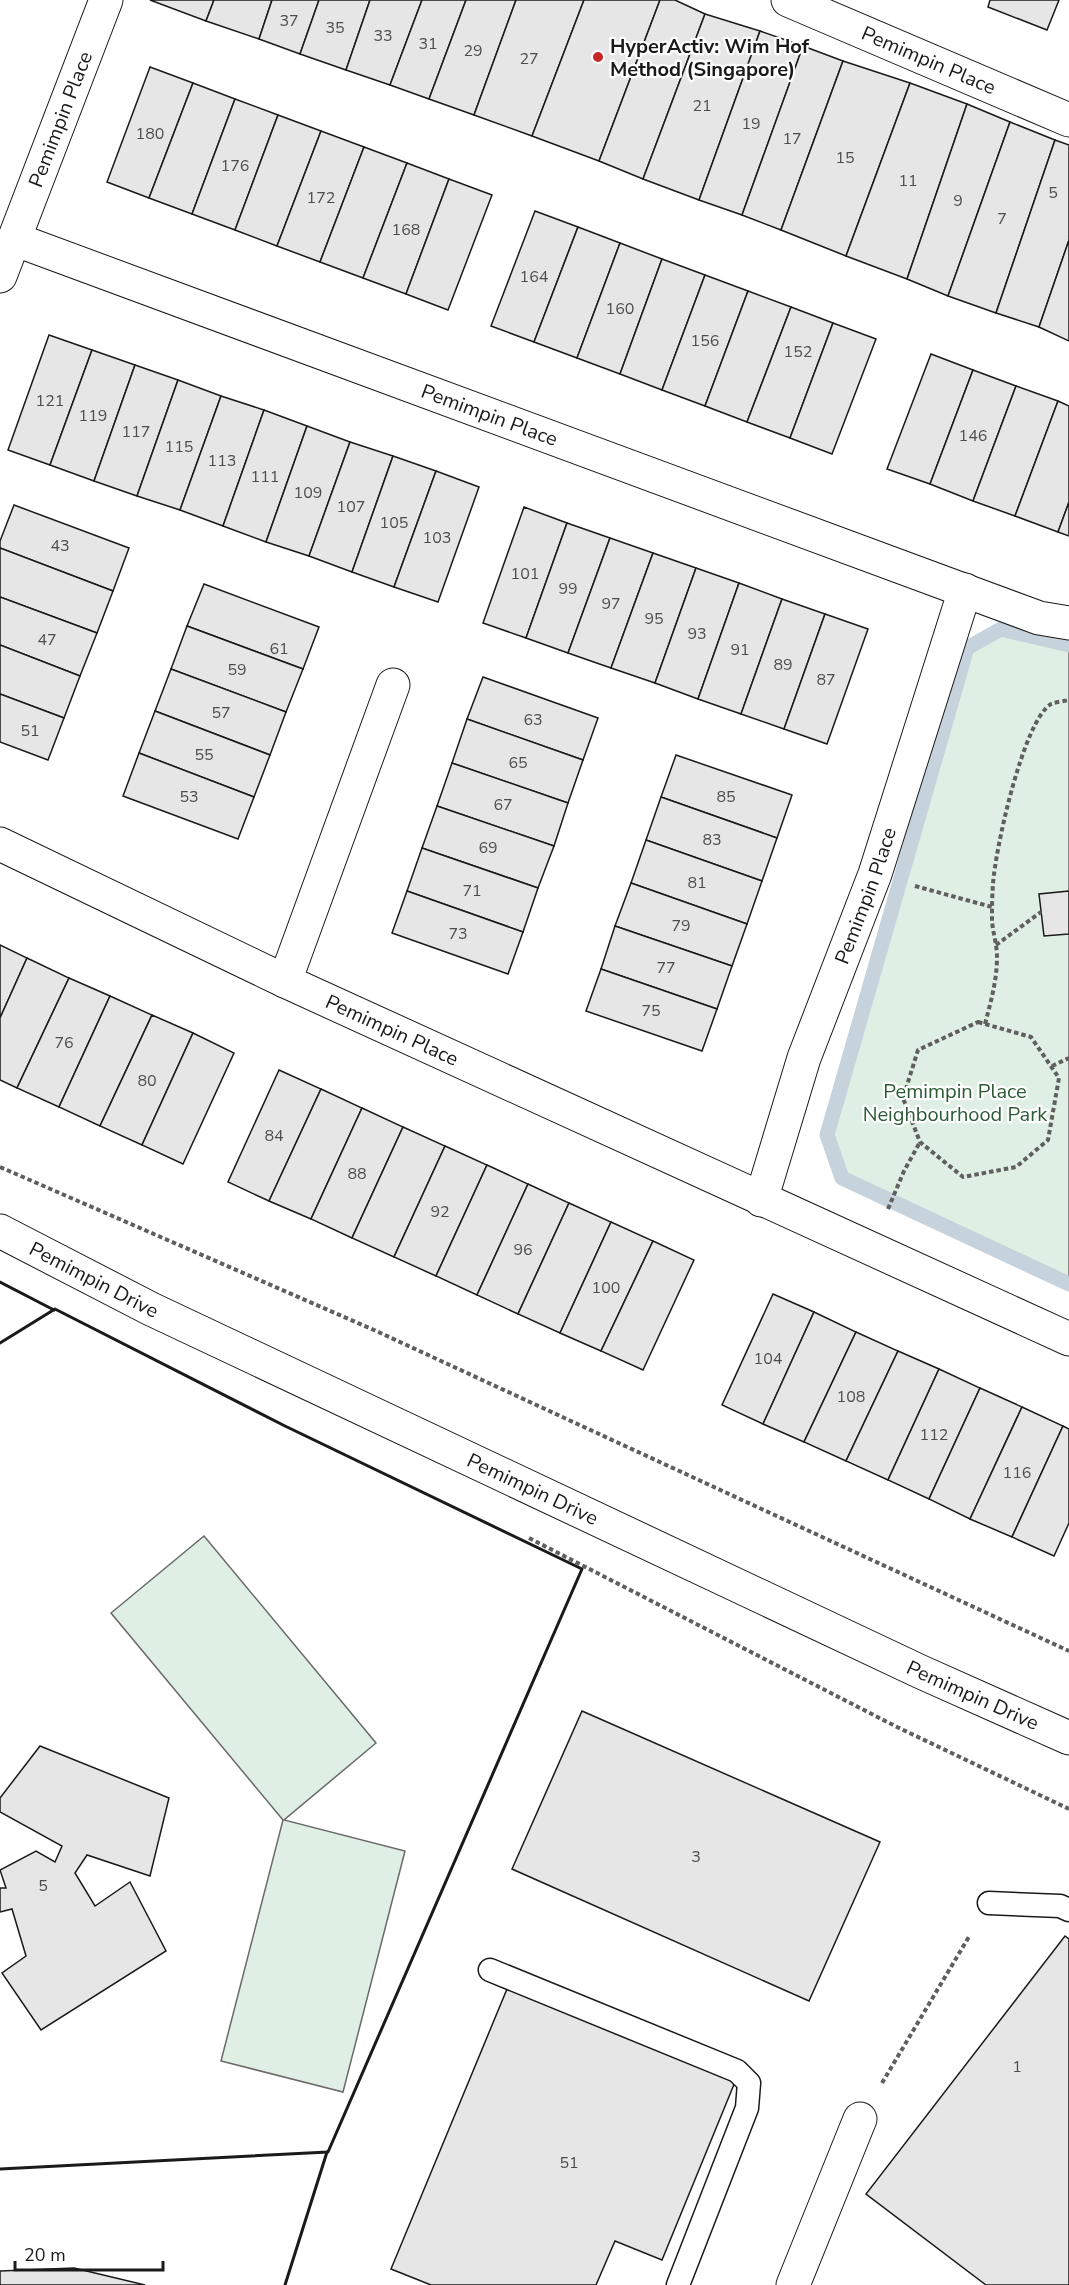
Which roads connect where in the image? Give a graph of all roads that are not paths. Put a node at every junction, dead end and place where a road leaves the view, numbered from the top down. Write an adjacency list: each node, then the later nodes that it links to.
1 (106, 0): 4 (street, Pemimpin Place)
2 (788, 0): 3 (street, Pemimpin Place)
3 (1069, 120)
4 (14, 239): 5 (street, Pemimpin Place); 6 (street, Pemimpin Place)
5 (0, 276)
6 (965, 590): 7 (street, Pemimpin Place); 11 (street, Pemimpin Place)
7 (1069, 623)
8 (393, 685): 10 (street)
9 (0, 844): 10 (street, Pemimpin Place)
10 (285, 981): 11 (street, Pemimpin Place)
11 (762, 1200): 13 (street, Pemimpin Place)
12 (0, 1231): 14 (street, Pemimpin Drive)
13 (1069, 1339)
14 (1069, 1738)
15 (989, 1903): 16 (lane)
16 (1069, 1910)
17 (490, 1970): 19 (lane)
18 (860, 2119): 20 (street)
19 (678, 2285)
20 (793, 2285)

